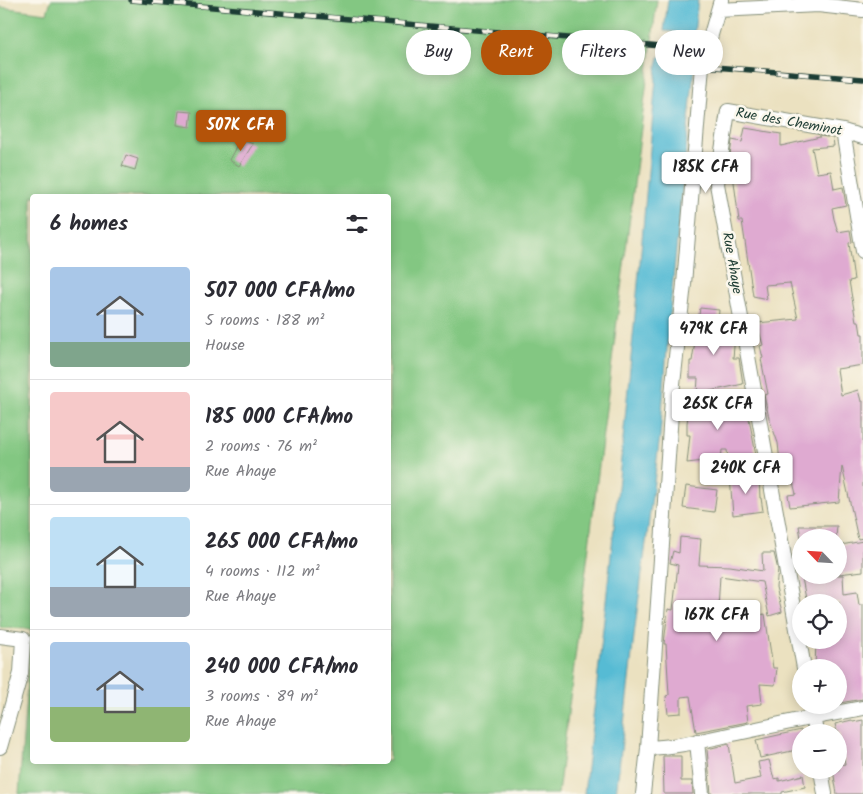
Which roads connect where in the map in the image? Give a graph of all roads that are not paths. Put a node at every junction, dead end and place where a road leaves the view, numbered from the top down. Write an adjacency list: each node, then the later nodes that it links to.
1 (719, 5): 2 (street); 14 (street)
2 (863, 10)
3 (843, 131): 4 (street, Rue des Cheminot); 5 (street, Rue des Cheminot); 6 (street)
4 (863, 137)
5 (717, 184): 8 (street, Rue Ahaye)
6 (863, 251)
7 (0, 636): 13 (street)
8 (802, 659)
9 (863, 708): 10 (street)
10 (847, 709)
11 (801, 714): 12 (street)
12 (697, 742): 14 (street); 17 (street)
13 (0, 747)
14 (648, 748): 16 (street)
15 (823, 779): 18 (street)
16 (643, 794)
17 (702, 794)
18 (825, 794)

